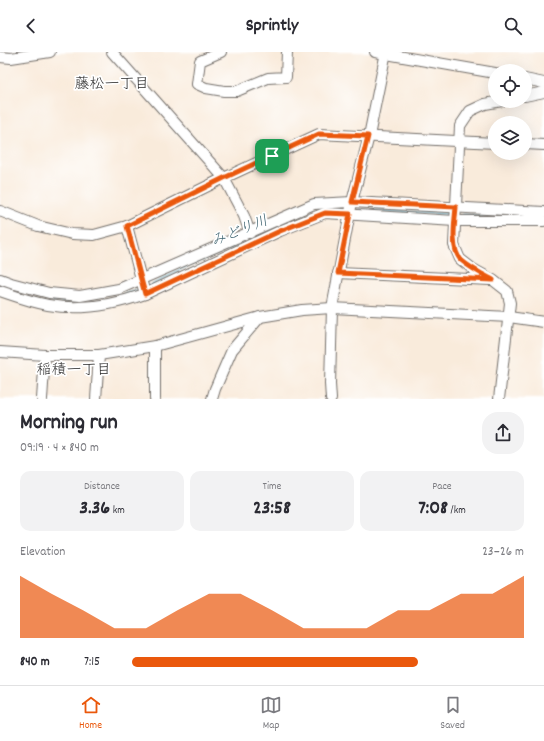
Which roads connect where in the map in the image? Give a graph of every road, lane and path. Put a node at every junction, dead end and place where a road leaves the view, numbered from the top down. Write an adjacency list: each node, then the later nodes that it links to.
1 (50, 52): 6 (street)
2 (112, 52): 18 (street)
3 (220, 52): 4 (street)
4 (287, 52)
5 (382, 52): 7 (street); 13 (street)
6 (0, 57)
7 (488, 72)
8 (532, 80): 9 (street)
9 (544, 83)
10 (544, 92): 11 (street)
11 (532, 95)
12 (488, 103): 14 (street)
13 (368, 136): 14 (street); 18 (street); 19 (street)
14 (460, 141): 15 (street); 20 (street)
15 (488, 143)
16 (532, 144): 17 (street)
17 (544, 145)
18 (224, 178): 26 (street); 27 (street)
19 (352, 202): 20 (street); 23 (street); 27 (street)
20 (456, 207): 22 (street); 24 (street)
21 (0, 210): 26 (street)
22 (544, 212)
23 (350, 214): 24 (street); 28 (street); 33 (street)
24 (455, 221): 25 (street); 31 (street)
25 (544, 222)
26 (127, 226): 30 (street)
27 (250, 233): 30 (street)
28 (338, 273): 31 (street); 34 (street)
29 (0, 279): 30 (street)
30 (142, 280): 33 (street)
31 (493, 280): 36 (street)
32 (0, 291): 33 (street)
33 (145, 294)
34 (332, 308): 35 (street); 36 (street); 46 (street)
35 (260, 317): 38 (street); 45 (street)
36 (509, 318): 37 (street); 47 (street)
37 (544, 322)
38 (155, 346): 41 (street); 44 (street)
39 (0, 352): 40 (street)
40 (45, 355): 41 (street); 42 (street)
41 (99, 356): 43 (street)
42 (42, 399)
43 (96, 399)
44 (155, 399)
45 (212, 399)
46 (331, 399)
47 (499, 399)

